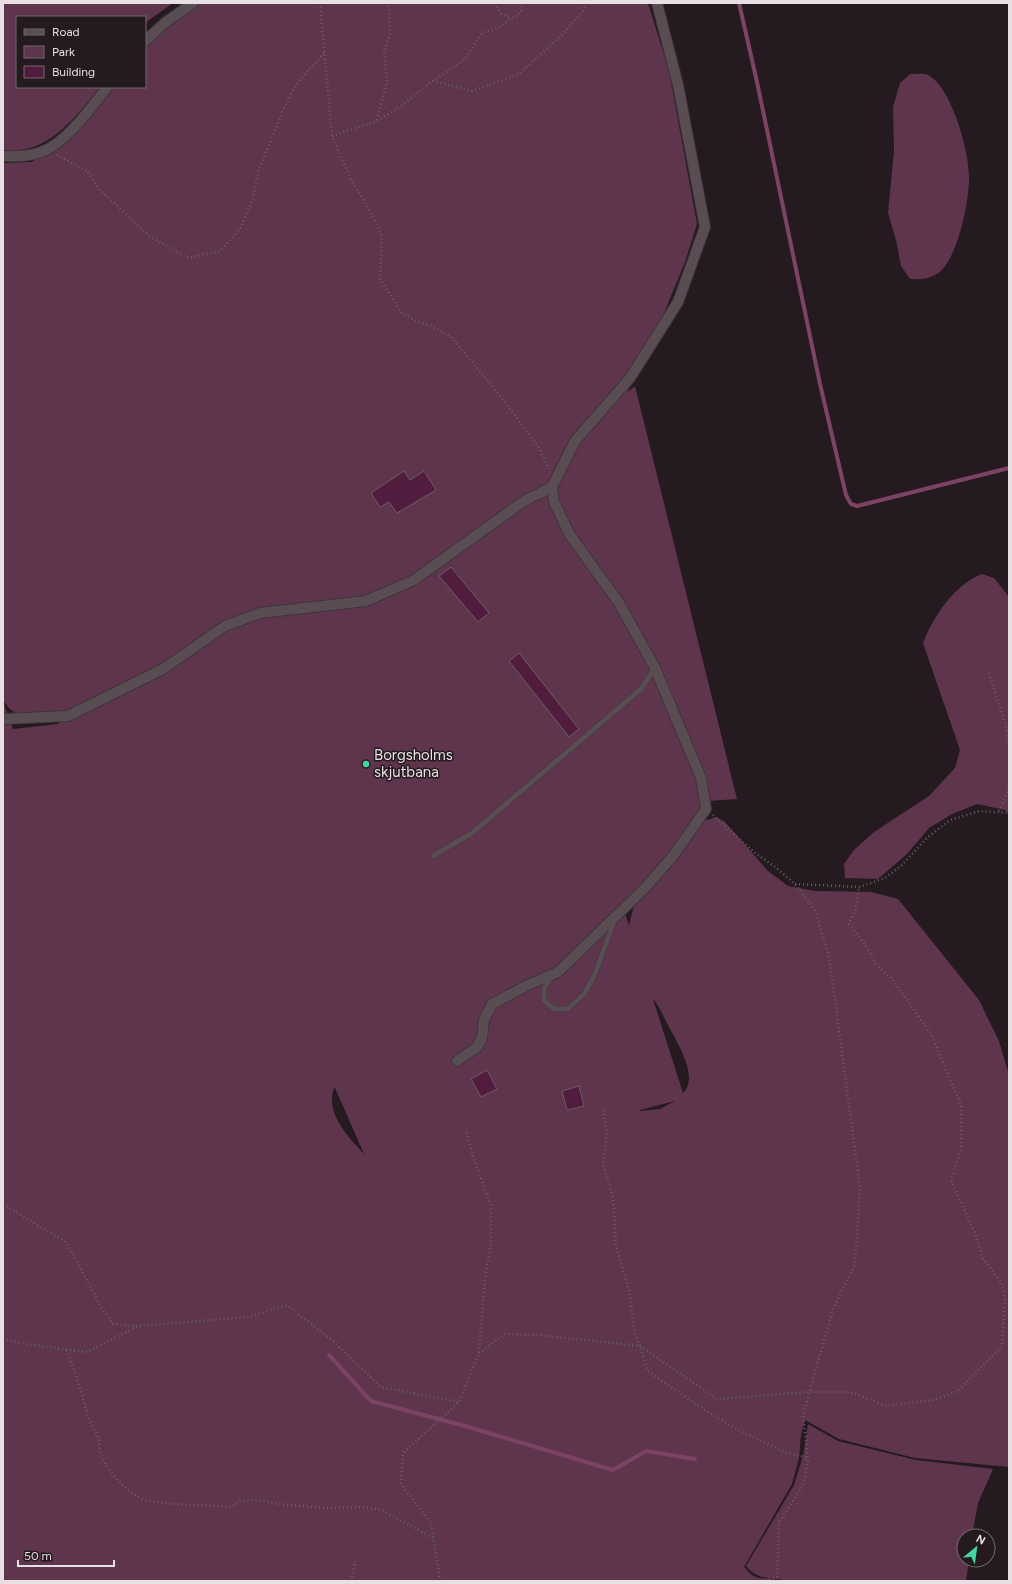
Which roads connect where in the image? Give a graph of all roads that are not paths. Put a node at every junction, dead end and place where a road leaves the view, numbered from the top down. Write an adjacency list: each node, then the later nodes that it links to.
1 (193, 3): 3 (street)
2 (657, 3): 6 (street)
3 (146, 40)
4 (106, 88): 5 (street)
5 (3, 156)
6 (552, 487): 7 (street); 8 (street)
7 (655, 668): 9 (lane); 10 (street)
8 (3, 719)
9 (433, 856)
10 (617, 916): 11 (street); 11 (lane)
11 (554, 974): 12 (street)
12 (457, 1061)

